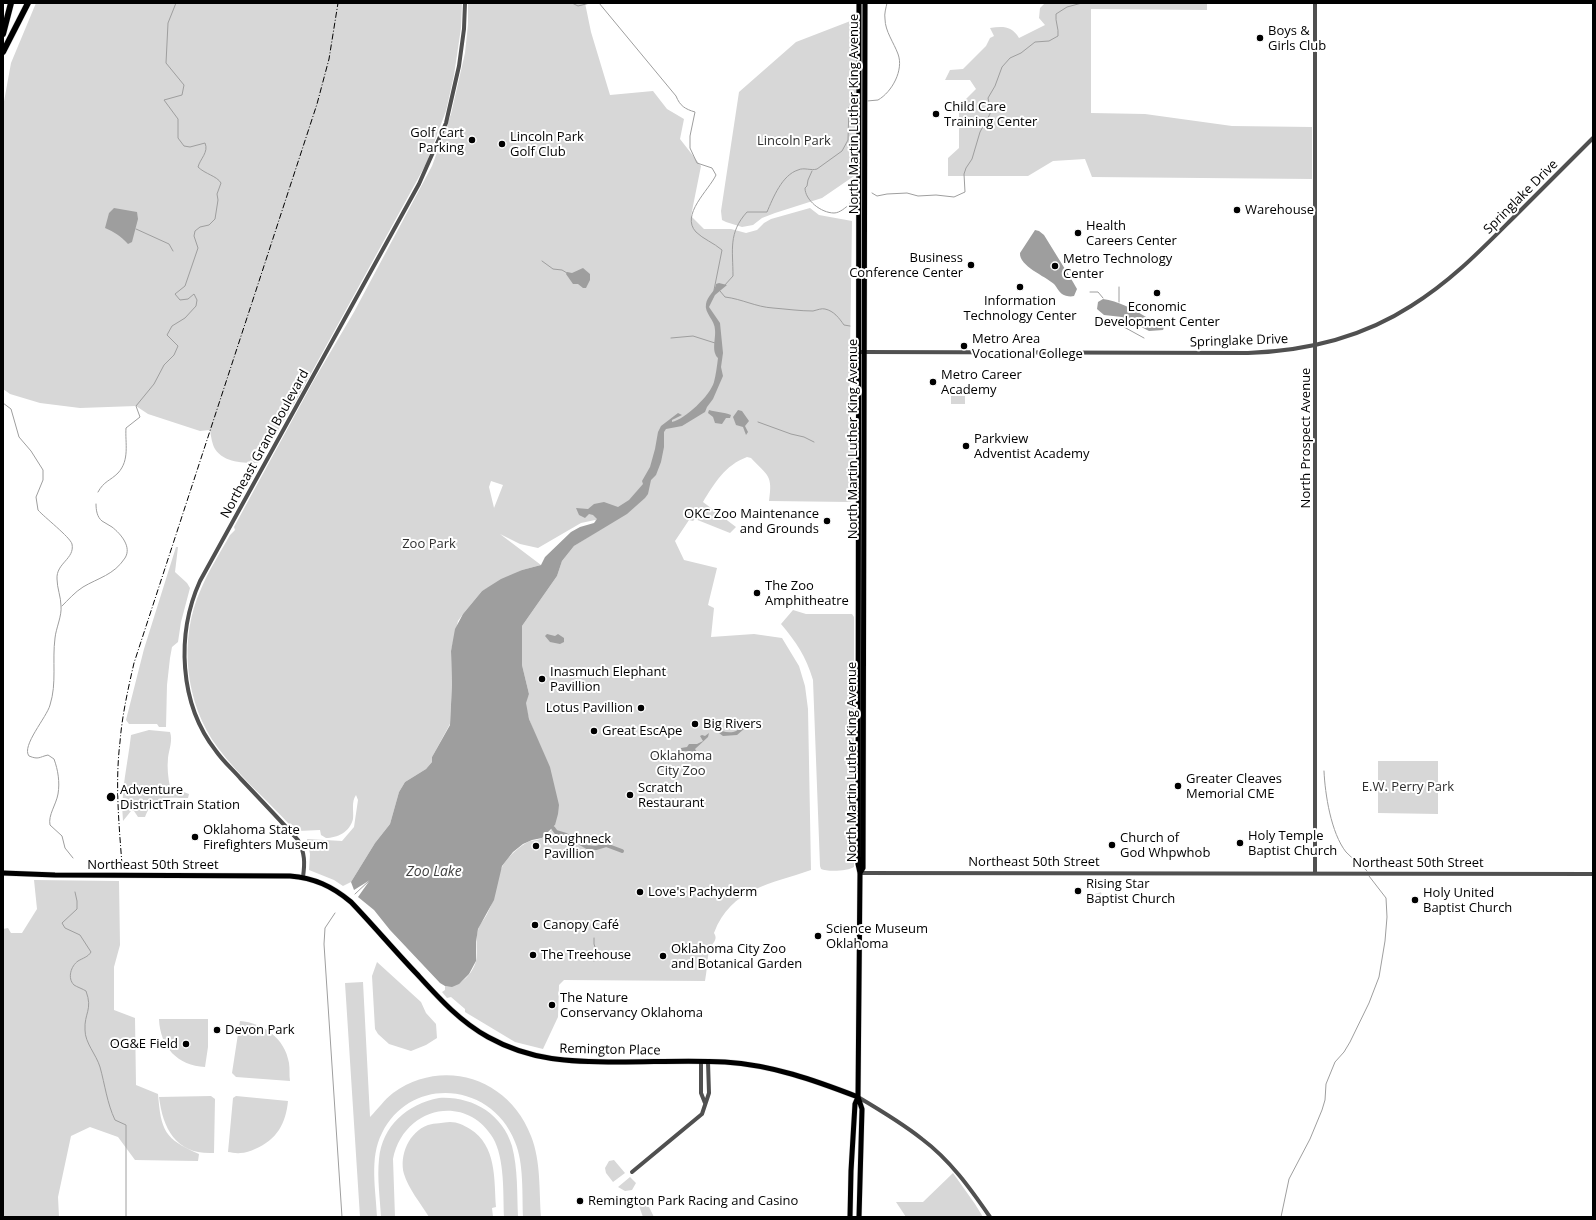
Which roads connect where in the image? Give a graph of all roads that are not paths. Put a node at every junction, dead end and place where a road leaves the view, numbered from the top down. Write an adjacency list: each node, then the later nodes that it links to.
1 (11, 3): 7 (highway)
2 (28, 3): 8 (highway)
3 (465, 3): 16 (street, Northeast Grand Boulevard)
4 (859, 3): 11 (main road, North Martin Luther King Avenue)
5 (865, 3): 11 (main road, North Martin Luther King Avenue)
6 (1316, 3): 10 (street, North Prospect Avenue)
7 (3, 34)
8 (3, 52)
9 (1593, 138): 10 (street, Springlake Drive)
10 (1316, 344): 11 (street, Springlake Drive); 14 (street, North Prospect Avenue)
11 (862, 352): 13 (main road, North Martin Luther King Avenue)
12 (3, 873): 16 (main road, Northeast 50th Street)
13 (860, 873): 14 (street, Northeast 50th Street); 19 (main road, North Martin Luther King Avenue)
14 (1315, 874): 15 (street, Northeast 50th Street)
15 (1593, 874)
16 (303, 877): 17 (main road, Remington Place)
17 (701, 1061): 18 (main road, Remington Place); 20 (street)
18 (708, 1062): 19 (main road, Remington Place); 20 (street)
19 (858, 1097): 22 (main road, North Martin Luther King Avenue); 23 (main road, North Martin Luther King Avenue); 24 (street)
20 (705, 1103): 21 (street)
21 (632, 1172)
22 (850, 1217)
23 (859, 1217)
24 (990, 1217)

